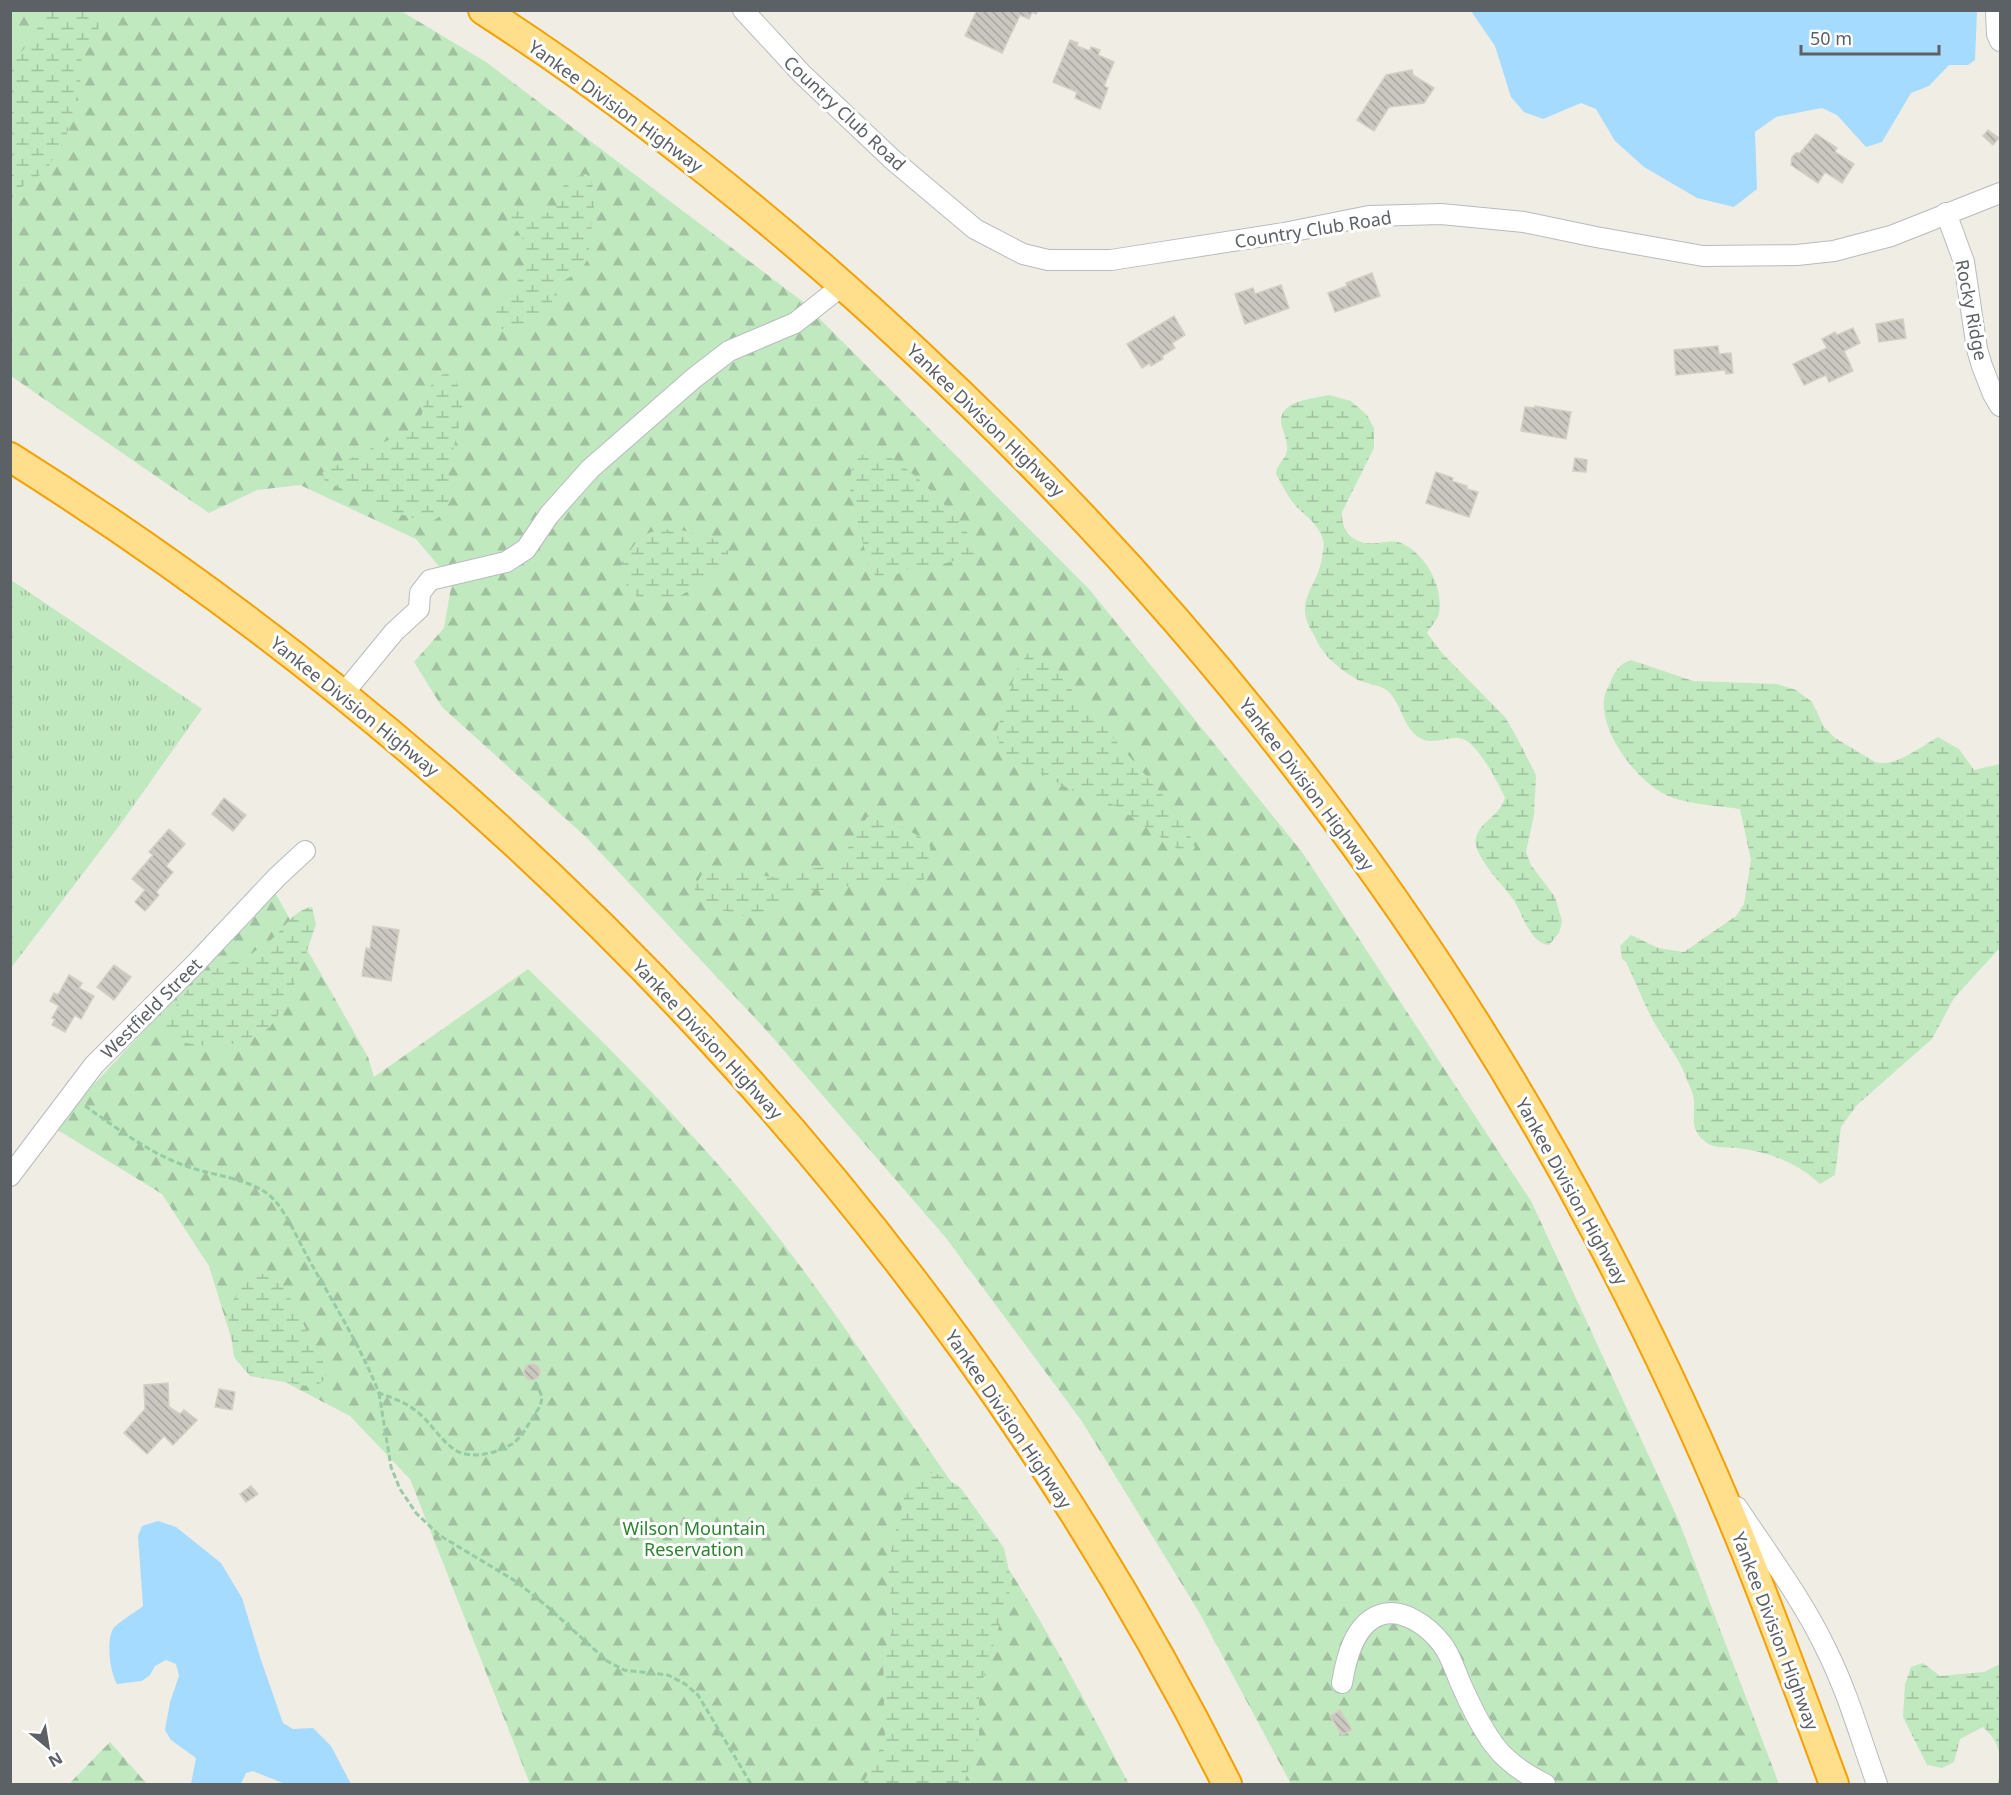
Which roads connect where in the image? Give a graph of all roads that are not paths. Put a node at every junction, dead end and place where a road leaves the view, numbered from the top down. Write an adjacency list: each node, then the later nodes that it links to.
1 (483, 10): 7 (highway, Yankee Division Highway)
2 (743, 10): 6 (street, Country Club Road)
3 (1996, 10): 4 (street)
4 (2001, 40)
5 (2001, 193): 6 (street, Country Club Road)
6 (1946, 213): 8 (street, Rocky Ridge)
7 (843, 285): 10 (street); 13 (highway, Yankee Division Highway)
8 (2001, 406)
9 (10, 457): 10 (highway, Yankee Division Highway)
10 (343, 694): 15 (highway, Yankee Division Highway)
11 (305, 851): 12 (street, Westfield Street)
12 (10, 1176)
13 (1708, 1463): 17 (highway, Yankee Division Highway); 18 (street)
14 (1342, 1683): 16 (street)
15 (1227, 1785)
16 (1545, 1785)
17 (1834, 1785)
18 (1877, 1785)

